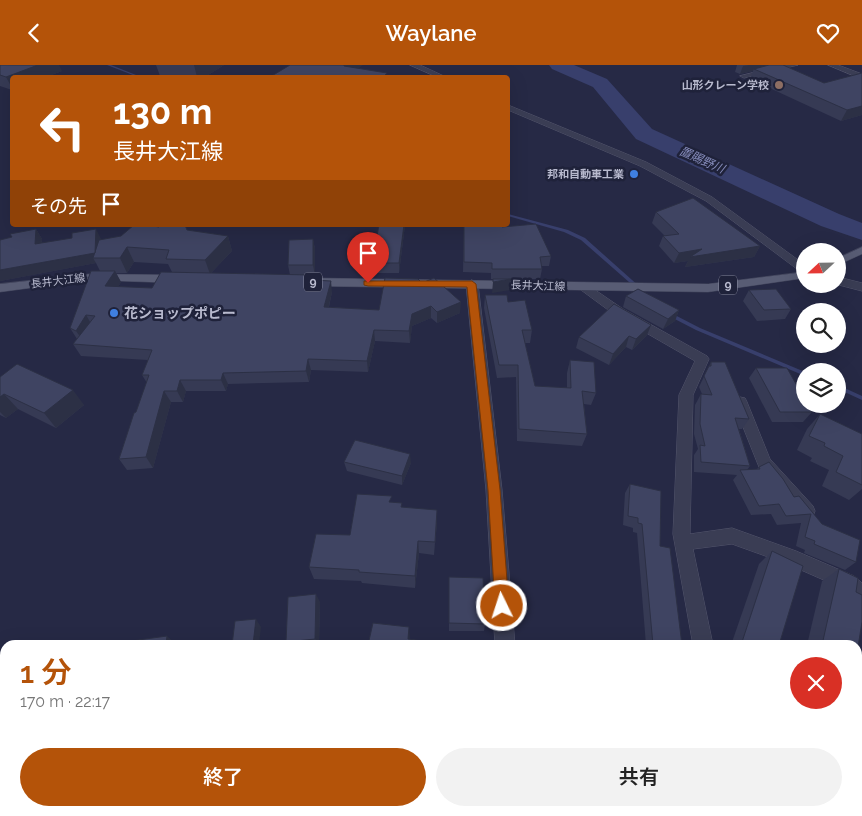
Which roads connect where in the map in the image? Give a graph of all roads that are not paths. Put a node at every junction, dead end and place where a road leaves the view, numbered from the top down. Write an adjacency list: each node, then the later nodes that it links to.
1 (414, 65): 4 (street)
2 (794, 65): 5 (street)
3 (832, 65): 6 (street)
4 (437, 75)
5 (744, 76)
6 (862, 77)
7 (510, 108): 10 (street)
8 (859, 252): 9 (main road)
9 (846, 258)
10 (796, 263)
11 (796, 276): 16 (main road, 長井大江線 / 9)
12 (188, 279): 18 (main road, 長井大江線)
13 (298, 282): 15 (main road, 長井大江線 / 9)
14 (846, 283): 17 (street)
15 (472, 284): 16 (main road, 長井大江線 / 9); 25 (street)
16 (585, 287): 19 (street)
17 (862, 287)
18 (0, 289)
19 (702, 359): 20 (street); 23 (street)
20 (718, 365)
21 (734, 386): 22 (street)
22 (814, 519)
23 (683, 543): 24 (street); 26 (street)
24 (862, 595)
25 (505, 640)
26 (702, 640)

